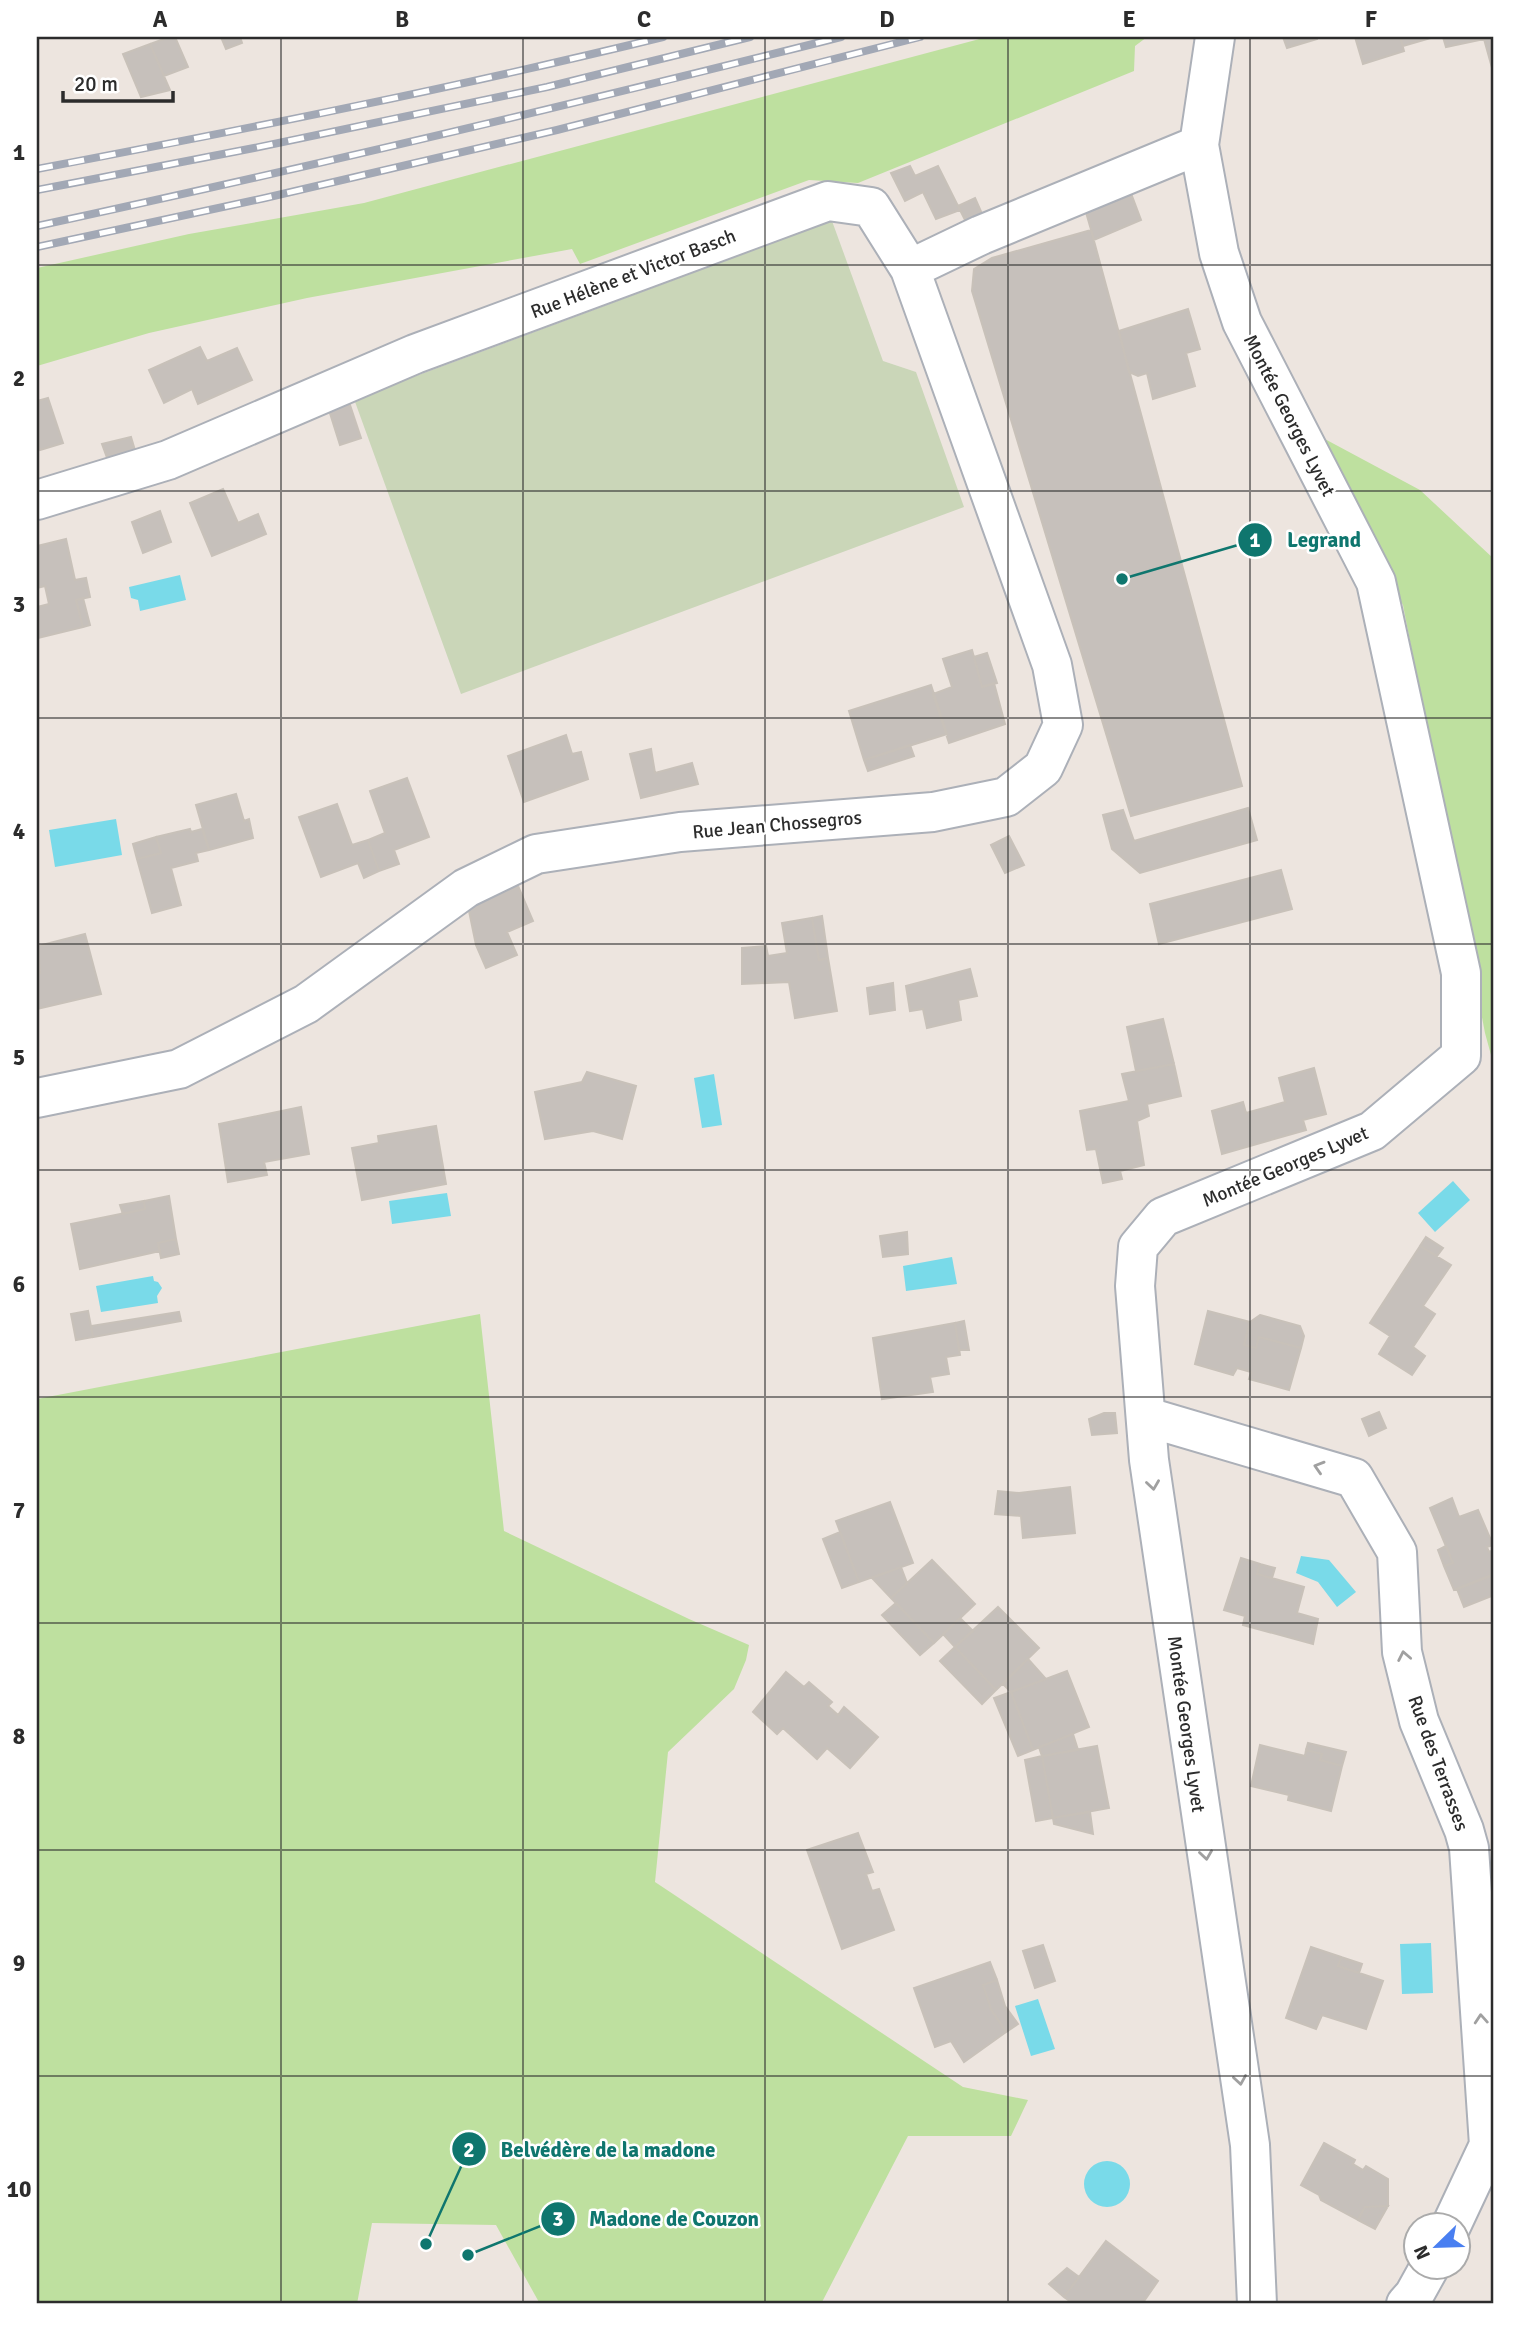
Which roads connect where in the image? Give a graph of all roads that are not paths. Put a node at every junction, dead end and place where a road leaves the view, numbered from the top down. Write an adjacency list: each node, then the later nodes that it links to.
1 (1215, 37): 2 (street, Montée Georges Lyvet)
2 (1199, 145): 3 (street); 6 (street, Montée Georges Lyvet)
3 (910, 269): 4 (street, Rue Hélène et Victor Basch); 5 (street, Rue Jean Chossegros)
4 (37, 500)
5 (37, 1098)
6 (1147, 1417): 7 (street, Rue des Terrasses, one-way to 6); 10 (street, Montée Georges Lyvet, one-way to 10)
7 (1482, 1846): 8 (street, Rue des Terrasses, one-way to 7)
8 (1457, 2212)
9 (1422, 2282): 11 (street)
10 (1257, 2304)
11 (1406, 2304)

